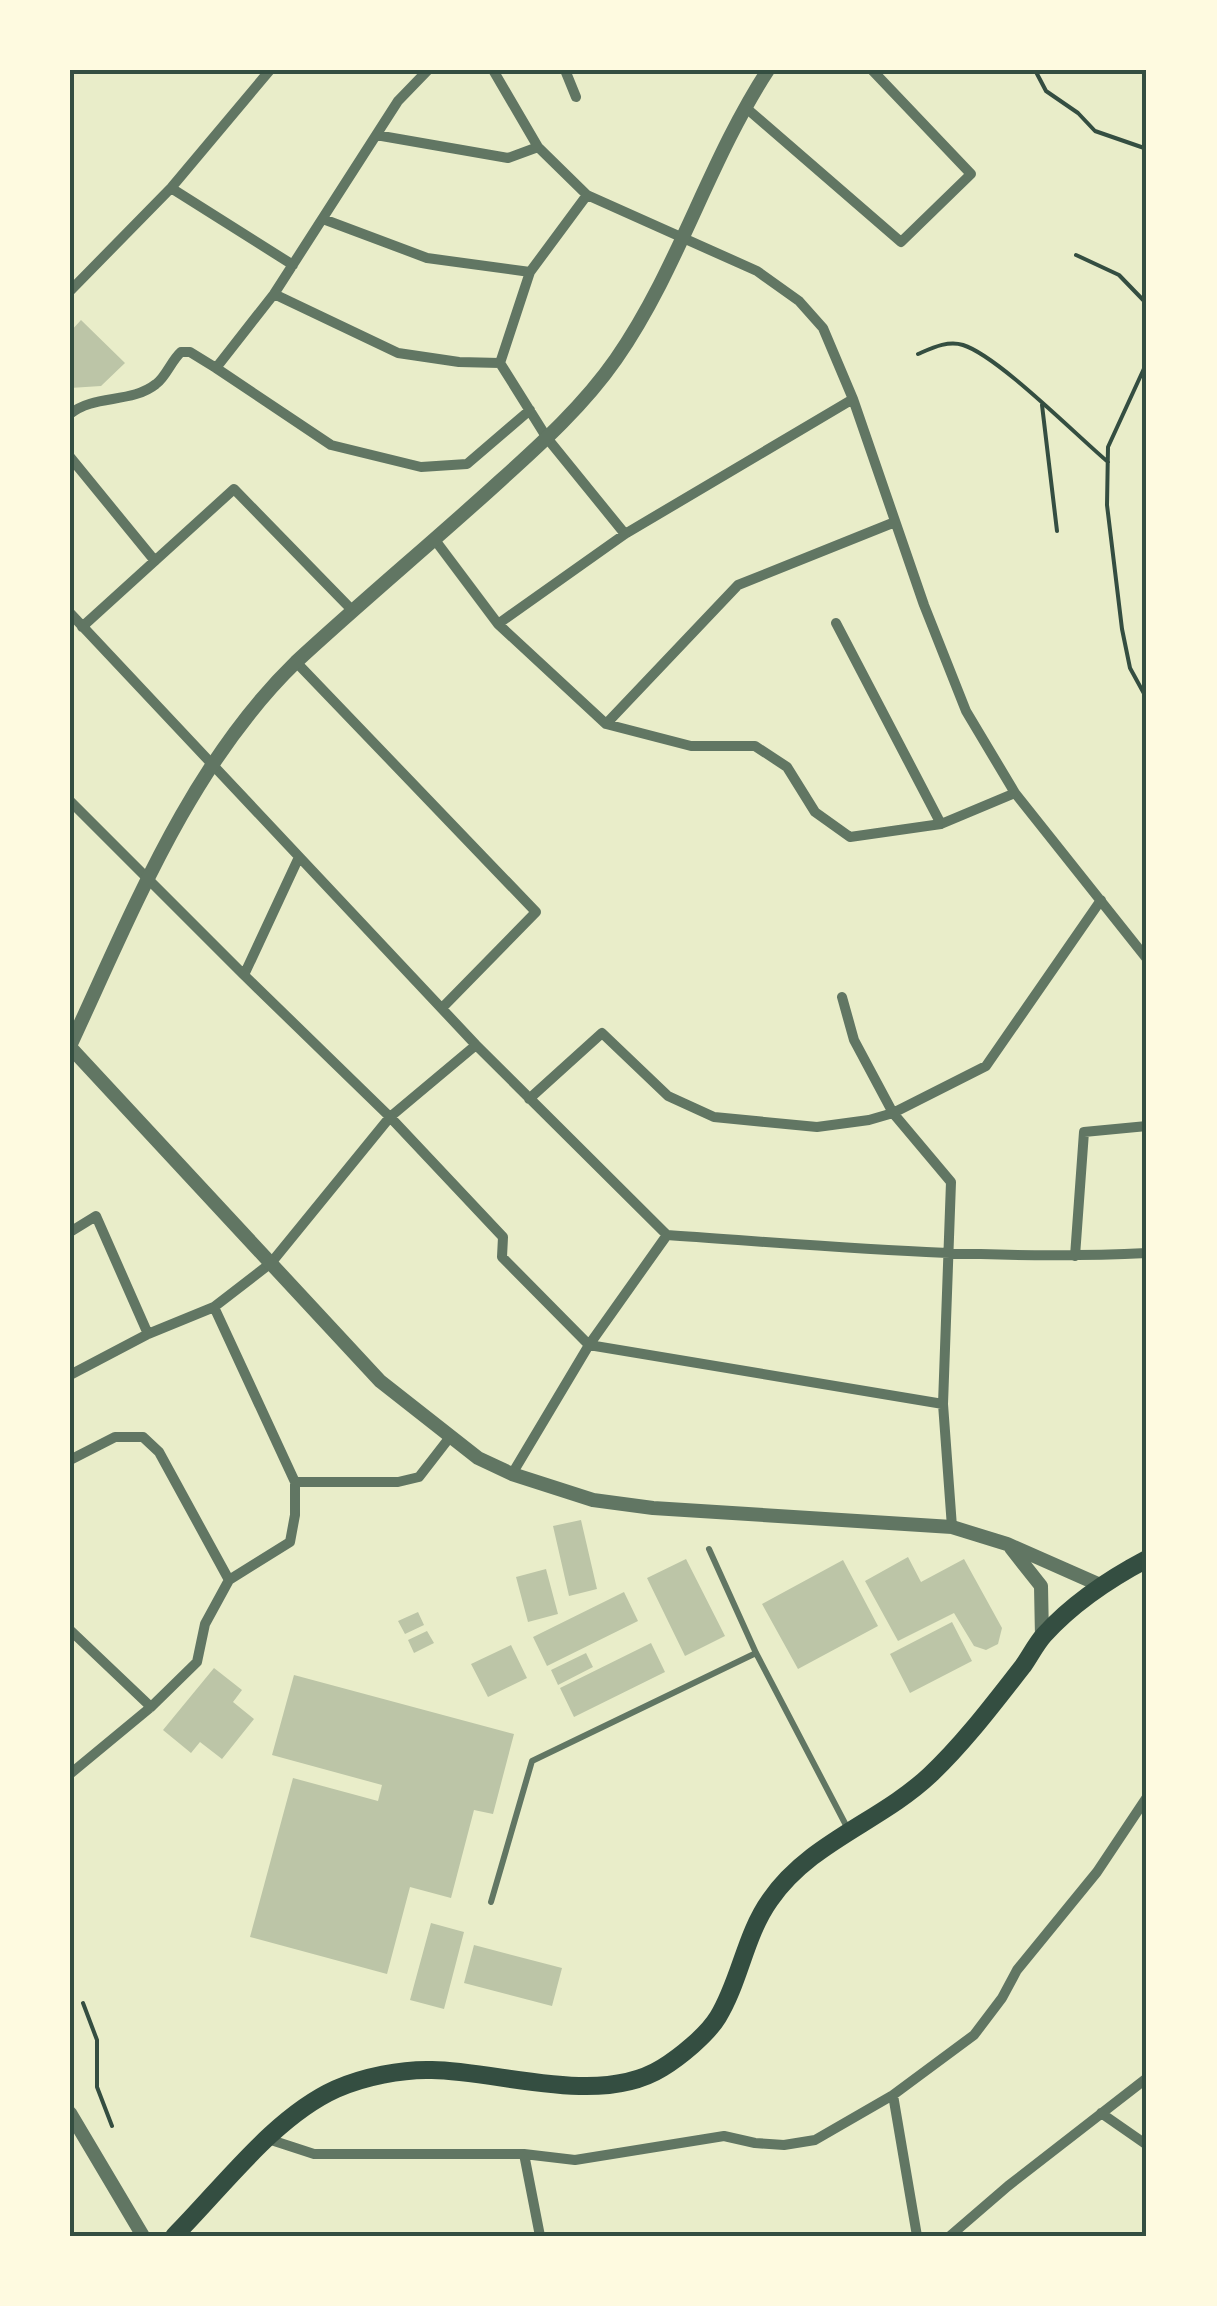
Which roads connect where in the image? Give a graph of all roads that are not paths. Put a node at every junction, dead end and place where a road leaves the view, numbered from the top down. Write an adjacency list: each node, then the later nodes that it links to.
1 (270, 70): 11 (street)
2 (428, 70): 9 (street)
3 (493, 70): 10 (street)
4 (565, 70): 7 (street)
5 (768, 70): 8 (street)
6 (872, 70): 8 (street)
7 (576, 96)
8 (745, 107): 14 (street)
9 (376, 135): 10 (street); 13 (street)
10 (538, 147): 12 (street)
11 (171, 188): 15 (street); 17 (street)
12 (586, 196): 14 (street); 16 (street)
13 (322, 219): 15 (street); 16 (street)
14 (686, 237): 21 (street); 24 (street)
15 (293, 265): 18 (street)
16 (530, 272): 19 (street)
17 (70, 291)
18 (274, 294): 19 (street); 20 (street)
19 (500, 364): 22 (street)
20 (216, 368): 22 (street); 23 (street)
21 (853, 399): 26 (street); 27 (street)
22 (530, 410): 24 (street)
23 (70, 414)
24 (547, 438): 27 (street); 28 (street)
25 (70, 457): 29 (street)
26 (895, 522): 36 (street); 38 (street)
27 (624, 534): 33 (street)
28 (435, 540): 30 (street); 33 (street)
29 (155, 561): 30 (street); 34 (street)
30 (352, 610): 35 (street)
31 (70, 613): 34 (street)
32 (836, 623): 40 (street)
33 (498, 624): 36 (street)
34 (82, 626): 37 (street)
35 (296, 662): 37 (street); 47 (street)
36 (606, 724): 40 (street)
37 (212, 766): 41 (street); 42 (street)
38 (1015, 792): 40 (street); 43 (street)
39 (70, 801): 42 (street)
40 (941, 824)
41 (299, 857): 45 (street); 47 (street)
42 (147, 880): 45 (street); 49 (street)
43 (1101, 900): 44 (street); 51 (street)
44 (1147, 959)
45 (244, 976): 52 (street)
46 (842, 997): 51 (street)
47 (442, 1008): 48 (street)
48 (476, 1045): 50 (street); 52 (street)
49 (70, 1046): 59 (street)
50 (529, 1099): 51 (street); 55 (street)
51 (893, 1113): 57 (street)
52 (390, 1117): 59 (street); 62 (street)
53 (1147, 1126): 58 (street)
54 (70, 1232): 61 (street)
55 (666, 1236): 57 (street); 62 (street)
56 (1147, 1253): 58 (street)
57 (947, 1254): 58 (street); 64 (street)
58 (1076, 1256)
59 (270, 1262): 60 (street); 65 (street)
60 (214, 1307): 61 (street); 68 (street)
61 (148, 1334): 63 (street)
62 (589, 1345): 64 (street); 67 (street)
63 (70, 1375)
64 (943, 1404): 69 (street)
65 (450, 1437): 67 (street); 68 (street)
66 (70, 1460): 73 (street)
67 (512, 1474): 69 (street)
68 (294, 1482): 73 (street)
69 (952, 1527): 70 (street)
70 (1007, 1544): 74 (street); 76 (street)
71 (709, 1549): 77 (lane)
72 (1147, 1560): 74 (main road)
73 (229, 1580): 78 (street)
74 (1100, 1585): 76 (main road)
75 (70, 1630): 78 (street)
76 (1042, 1637): 81 (main road)
77 (756, 1652): 81 (lane); 82 (lane)
78 (151, 1707): 79 (street)
79 (70, 1774)
80 (1147, 1798): 84 (street)
81 (849, 1830): 87 (main road)
82 (492, 1902)
83 (1147, 2079): 86 (street)
84 (893, 2095): 89 (street); 93 (street)
85 (70, 2113): 90 (street)
86 (1101, 2113): 88 (street); 94 (street)
87 (268, 2138): 89 (street); 91 (main road)
88 (1147, 2146)
89 (524, 2154): 92 (street)
90 (143, 2236)
91 (174, 2236)
92 (540, 2236)
93 (916, 2236)
94 (950, 2236)

